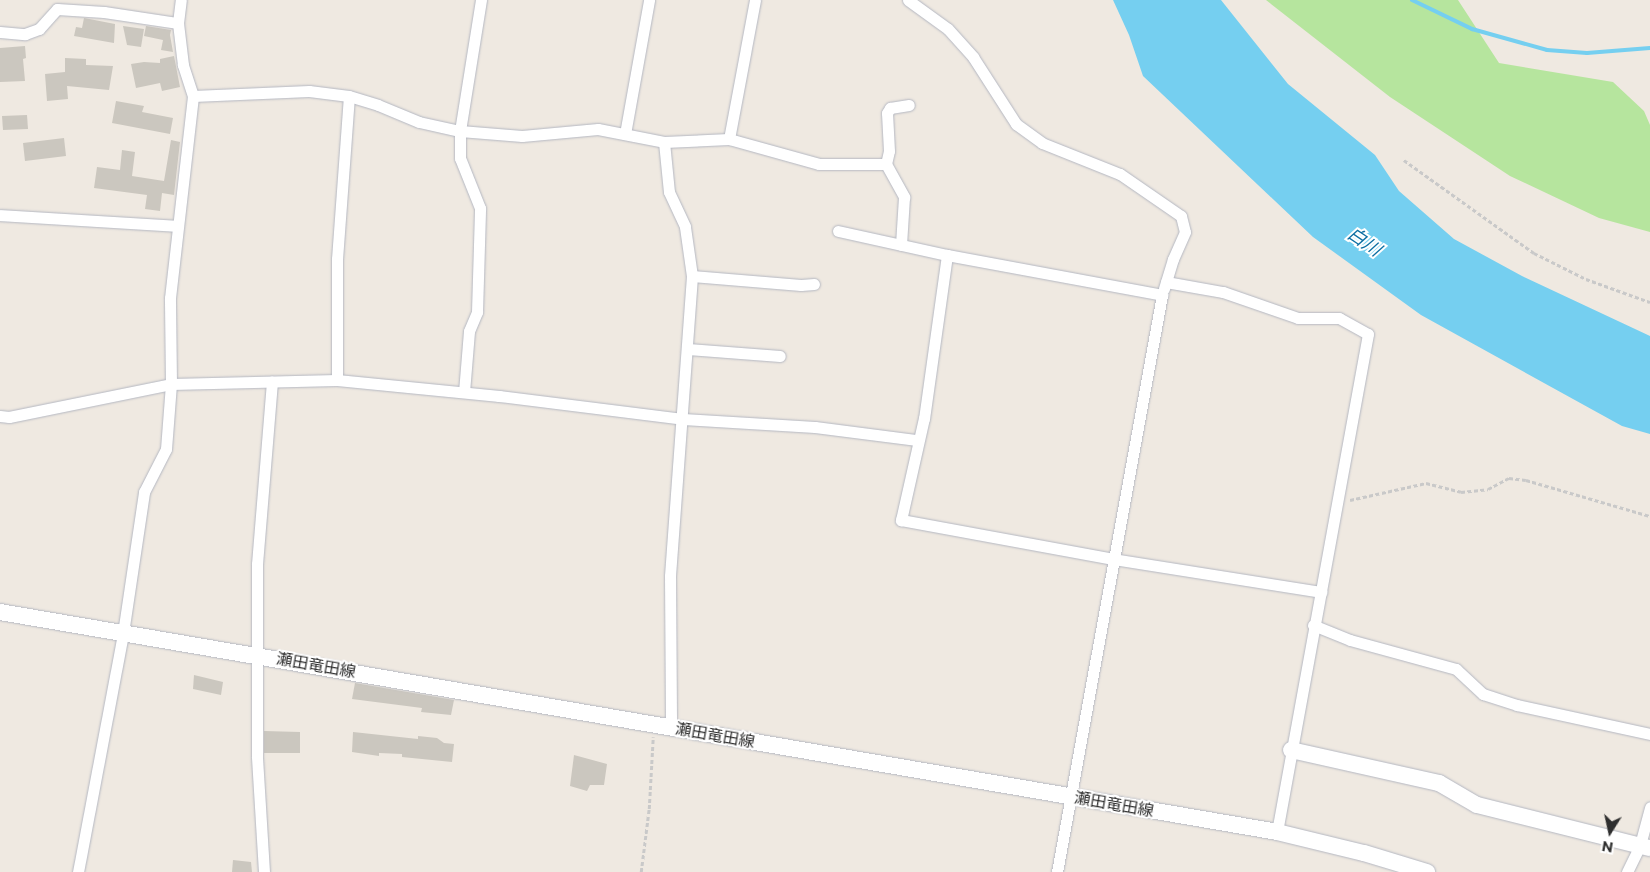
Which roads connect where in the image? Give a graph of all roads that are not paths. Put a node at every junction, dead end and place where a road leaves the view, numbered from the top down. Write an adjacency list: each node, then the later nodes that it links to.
1 (181, 0): 6 (street)
2 (481, 0): 11 (street)
3 (648, 0): 12 (street)
4 (755, 0): 13 (street)
5 (908, 0): 22 (street)
6 (178, 23): 7 (street); 8 (street)
7 (0, 32)
8 (192, 96): 9 (street); 17 (street)
9 (349, 96): 11 (street); 27 (street)
10 (909, 105): 15 (street)
11 (460, 131): 12 (street); 30 (street)
12 (625, 134): 14 (street)
13 (729, 139): 14 (street); 15 (street)
14 (664, 142): 21 (street)
15 (886, 164): 19 (street)
16 (0, 215): 17 (street)
17 (178, 226): 29 (street)
18 (838, 231): 19 (street)
19 (901, 245): 20 (street)
20 (947, 255): 24 (street); 33 (street)
21 (692, 276): 23 (street); 25 (street)
22 (1166, 282): 24 (street); 35 (street)
23 (814, 284)
24 (1162, 296): 34 (street)
25 (688, 349): 26 (street); 32 (street)
26 (780, 356)
27 (337, 380): 28 (street); 30 (street)
28 (272, 382): 29 (street); 39 (street)
29 (171, 384): 31 (street); 38 (street)
30 (464, 392): 32 (street)
31 (0, 416)
32 (683, 419): 33 (street); 40 (street)
33 (918, 440): 34 (street)
34 (1113, 559): 35 (street); 43 (street)
35 (1321, 592): 37 (street)
36 (0, 612): 38 (main road, 瀬田竜田線)
37 (1313, 625): 41 (street); 42 (street)
38 (123, 633): 39 (main road, 瀬田竜田線); 47 (street)
39 (256, 655): 40 (main road, 瀬田竜田線); 48 (street)
40 (671, 729): 43 (main road, 瀬田竜田線)
41 (1650, 734)
42 (1291, 750): 45 (street); 46 (main road)
43 (1071, 798): 45 (main road, 瀬田竜田線); 49 (street)
44 (1650, 807): 46 (street)
45 (1277, 832): 50 (main road, 瀬田竜田線)
46 (1645, 846): 51 (street)
47 (78, 872)
48 (264, 872)
49 (1057, 872)
50 (1427, 872)
51 (1627, 872)

